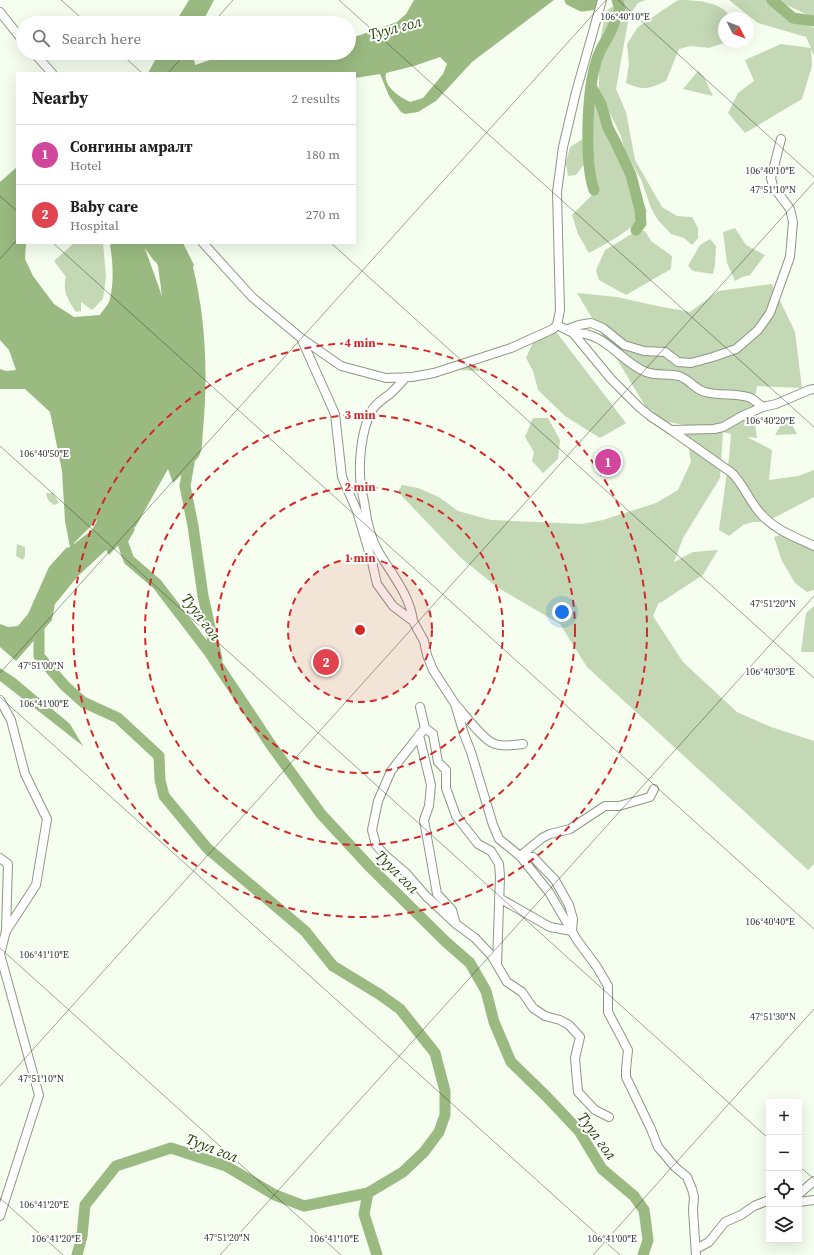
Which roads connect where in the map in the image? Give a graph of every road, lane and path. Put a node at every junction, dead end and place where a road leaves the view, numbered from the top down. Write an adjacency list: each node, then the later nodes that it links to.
1 (602, 0): 8 (street)
2 (0, 12): 3 (street)
3 (16, 31)
4 (40, 60): 5 (street)
5 (51, 72)
6 (781, 139): 9 (street)
7 (204, 244): 10 (street)
8 (557, 325): 9 (street); 11 (street)
9 (570, 331): 13 (street); 14 (street)
10 (300, 338): 11 (street); 16 (street)
11 (406, 377): 16 (street)
12 (812, 390): 13 (street)
13 (763, 407): 14 (street)
14 (671, 430): 15 (street)
15 (814, 546)
16 (413, 621): 18 (street)
17 (0, 700): 27 (street)
18 (455, 704): 21 (street); 23 (street)
19 (420, 707): 20 (street)
20 (422, 731): 25 (street); 26 (street); 26 (street)
21 (523, 744)
22 (654, 789): 23 (street)
23 (520, 856): 28 (street); 28 (street)
24 (0, 858): 27 (street)
25 (499, 898): 28 (street); 29 (street)
26 (456, 924): 29 (street)
27 (6, 931): 36 (street)
28 (572, 931): 37 (street)
29 (497, 965): 30 (street)
30 (609, 1117)
31 (814, 1181): 32 (street)
32 (802, 1191)
33 (814, 1200): 35 (street)
34 (766, 1201): 37 (street)
35 (802, 1202)
36 (0, 1216)
37 (696, 1252)

